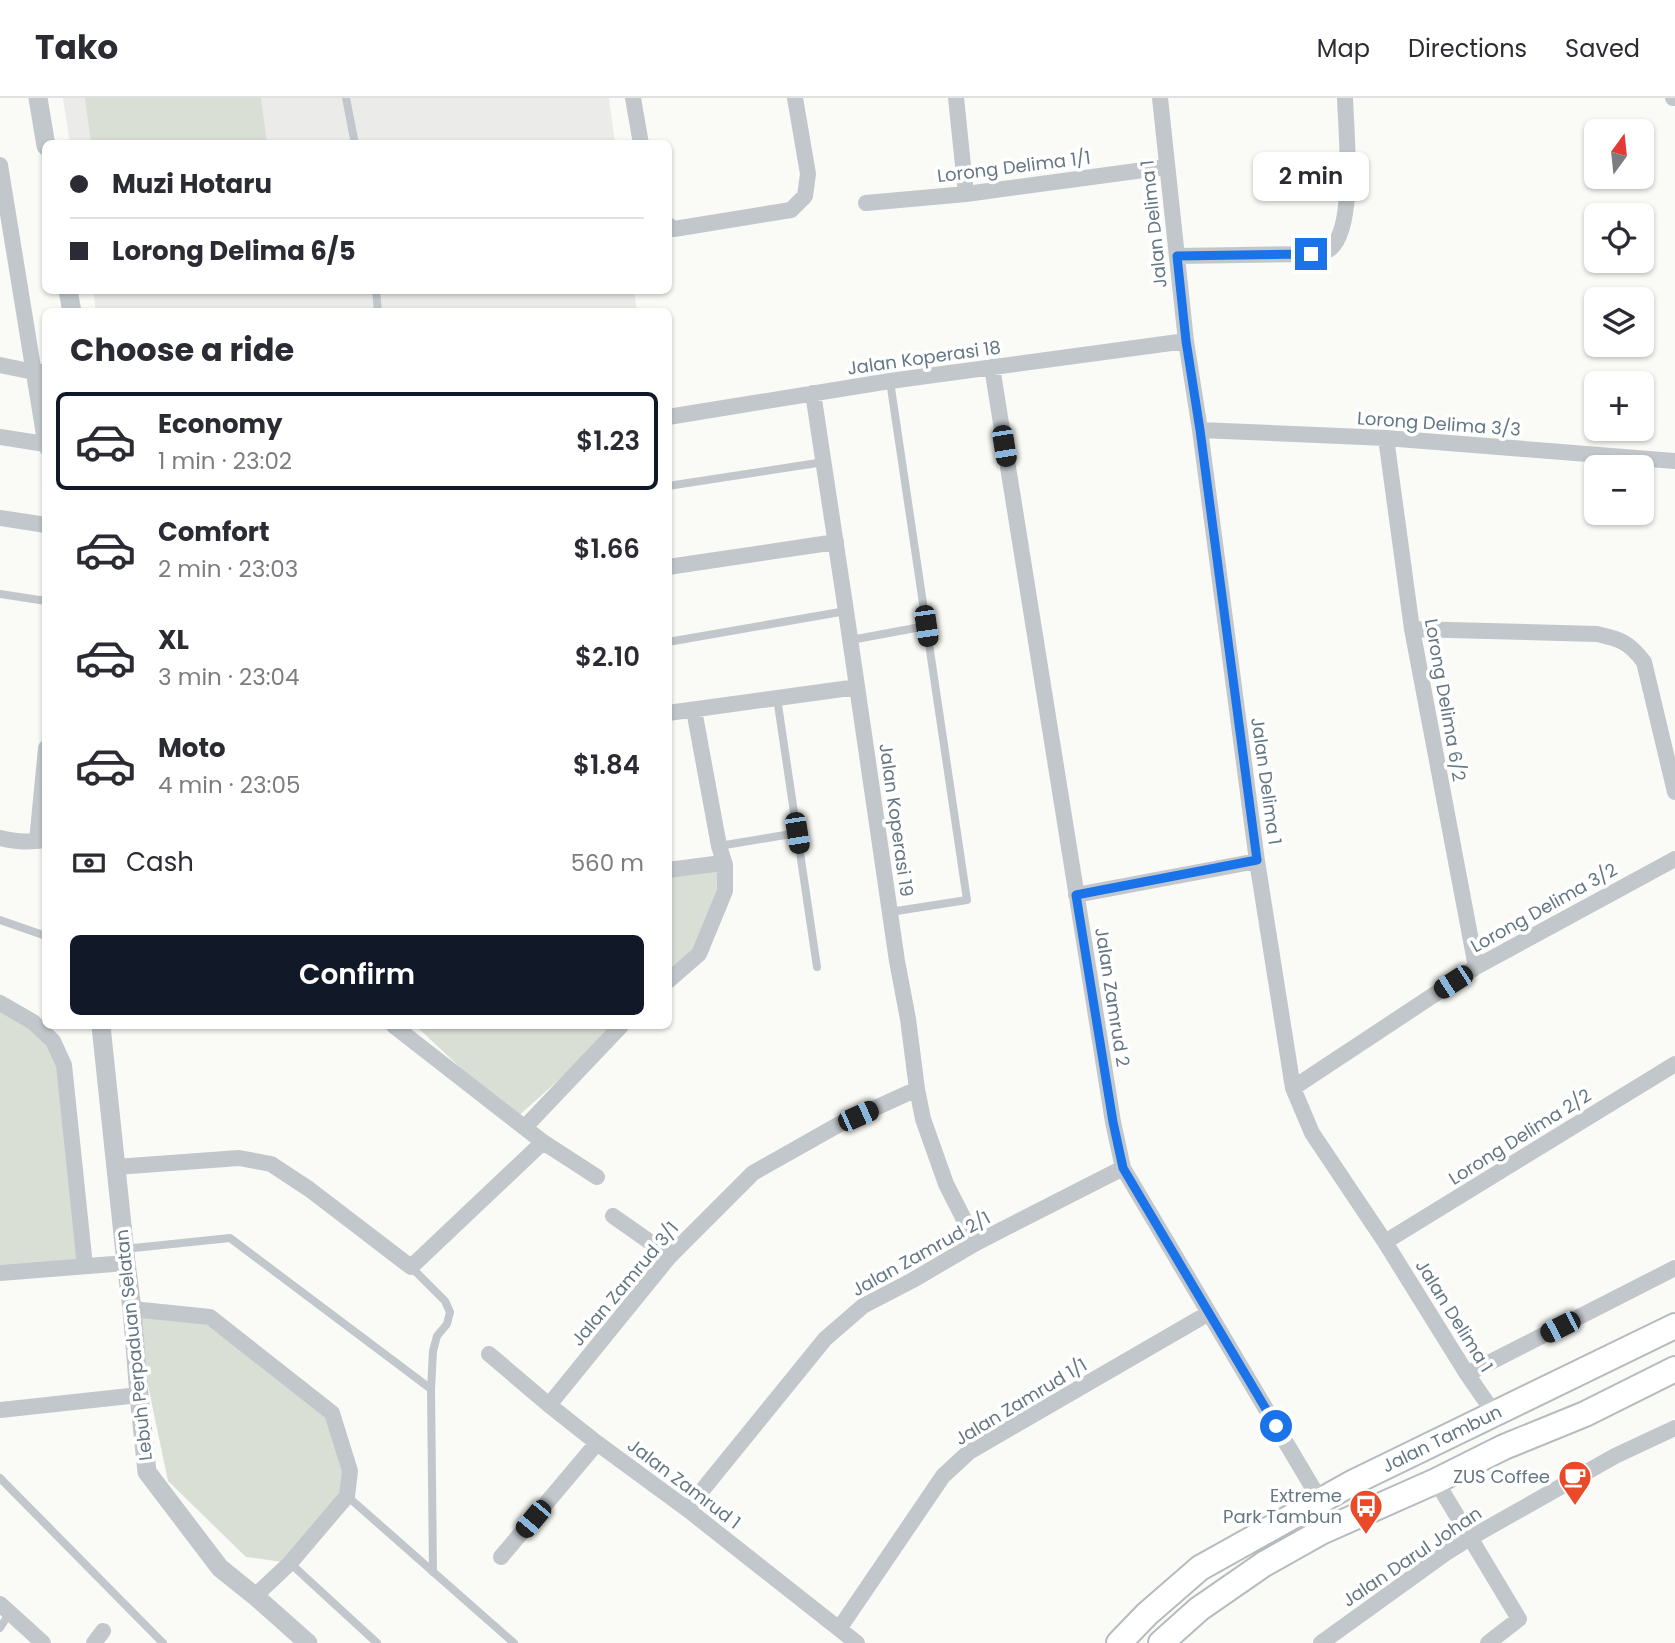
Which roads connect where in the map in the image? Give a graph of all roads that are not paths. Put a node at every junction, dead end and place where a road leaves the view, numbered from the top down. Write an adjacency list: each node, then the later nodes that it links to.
1 (38, 98): 8 (street)
2 (346, 98): 9 (lane)
3 (633, 98): 10 (street)
4 (795, 98): 15 (street)
5 (956, 98): 13 (street)
6 (1160, 98): 12 (street, Jalan Delima 1)
7 (1345, 98): 16 (street)
8 (45, 140)
9 (354, 140)
10 (639, 140)
11 (0, 164): 20 (street)
12 (1166, 167): 13 (street, Lorong Delima 1/1); 16 (street, Jalan Delima 1)
13 (966, 194): 14 (street, Lorong Delima 1/1)
14 (866, 203)
15 (672, 228)
16 (1177, 256): 17 (street, Jalan Delima 1)
17 (1186, 341): 19 (street, Jalan Koperasi 18); 25 (street, Jalan Delima 1)
18 (0, 365): 20 (street)
19 (992, 367): 21 (street, Jalan Koperasi 18); 57 (street, Jalan Zamrud 2)
20 (40, 372): 23 (street)
21 (890, 382): 22 (street, Jalan Koperasi 18); 39 (lane)
22 (813, 393): 24 (street, Jalan Koperasi 18); 30 (street, Jalan Koperasi 19)
23 (42, 402)
24 (672, 416)
25 (1200, 430): 27 (street, Lorong Delima 3/3); 54 (street, Jalan Delima 1)
26 (0, 437): 28 (street)
27 (1386, 438): 29 (street, Lorong Delima 3/3); 40 (street, Lorong Delima 6/2)
28 (42, 445)
29 (1675, 461)
30 (824, 462): 31 (lane); 34 (street, Jalan Koperasi 19)
31 (672, 485)
32 (0, 519): 33 (street)
33 (42, 524)
34 (836, 542): 35 (street); 38 (street, Jalan Koperasi 19)
35 (672, 566)
36 (0, 594): 37 (lane)
37 (42, 600)
38 (846, 611): 41 (street, Jalan Koperasi 19); 42 (lane)
39 (926, 626): 41 (lane); 58 (lane)
40 (1412, 629): 47 (street); 62 (street, Lorong Delima 6/2)
41 (850, 640): 43 (street, Jalan Koperasi 19)
42 (672, 641)
43 (857, 687): 44 (street); 58 (street, Jalan Koperasi 19)
44 (777, 698): 45 (street); 49 (lane)
45 (694, 710): 46 (street); 52 (street)
46 (672, 713)
47 (1675, 792)
48 (42, 822): 51 (street)
49 (797, 833): 52 (lane); 61 (lane)
50 (0, 838): 51 (street)
51 (41, 840)
52 (719, 846): 55 (street)
53 (1675, 859): 62 (street, Lorong Delima 3/2)
54 (1257, 860): 57 (street); 69 (street, Jalan Delima 1)
55 (725, 865): 56 (street); 63 (street)
56 (672, 869)
57 (1076, 895): 74 (street, Jalan Zamrud 2)
58 (890, 912): 70 (street, Jalan Koperasi 19)
59 (0, 920): 60 (lane)
60 (42, 935)
61 (817, 967)
62 (1476, 967): 69 (street, Lorong Delima 3/2)
63 (672, 978)
64 (0, 1003): 81 (street)
65 (101, 1029): 73 (street, Lebuh Perpaduan Selatan)
66 (398, 1029): 71 (street)
67 (618, 1029): 71 (street)
68 (1675, 1064): 77 (street, Lorong Delima 2/2)
69 (1293, 1088): 77 (street, Jalan Delima 1)
70 (917, 1089): 78 (street, Jalan Koperasi 19); 80 (street, Jalan Zamrud 3/1)
71 (525, 1127): 72 (street)
72 (543, 1142): 75 (street); 82 (street)
73 (116, 1167): 79 (street, Lebuh Perpaduan Selatan); 82 (street)
74 (1123, 1168): 78 (street, Jalan Zamrud 2/1); 86 (street, Jalan Zamrud 2)
75 (597, 1177)
76 (613, 1216): 80 (street)
77 (1385, 1242): 90 (street, Jalan Delima 1)
78 (976, 1243): 102 (street, Jalan Zamrud 2/1)
79 (125, 1256): 81 (street); 85 (street, Lebuh Perpaduan Selatan); 91 (lane)
80 (670, 1256): 93 (street, Jalan Zamrud 3/1)
81 (85, 1266): 84 (street)
82 (411, 1267): 91 (lane)
83 (1675, 1268): 90 (street)
84 (0, 1273)
85 (132, 1309): 92 (street, Lebuh Perpaduan Selatan); 100 (street)
86 (1209, 1313): 101 (street, Jalan Zamrud 2); 110 (street, Jalan Zamrud 1/1)
87 (1675, 1326): 95 (main road, Jalan Tambun)
88 (489, 1354): 93 (street, Jalan Zamrud 1)
89 (1674, 1373): 99 (main road, Jalan Tambun)
90 (1467, 1374): 95 (street, Jalan Delima 1)
91 (431, 1389): 106 (lane)
92 (139, 1395): 94 (street); 107 (street, Lebuh Perpaduan Selatan)
93 (550, 1405): 97 (street, Jalan Zamrud 1)
94 (0, 1410)
95 (1494, 1413): 101 (main road, Jalan Tambun)
96 (1675, 1428): 103 (street, Jalan Darul Johan)
97 (597, 1443): 102 (street, Jalan Zamrud 1); 104 (street)
98 (0, 1478): 112 (lane)
99 (1436, 1481): 103 (street); 118 (main road, Jalan Tambun)
100 (347, 1496): 105 (street); 106 (lane)
101 (1320, 1500): 117 (main road, Jalan Tambun)
102 (687, 1509): 110 (street, Jalan Zamrud 1)
103 (1470, 1538): 119 (street, Jalan Darul Johan); 120 (street)
104 (501, 1557)
105 (290, 1563): 107 (street); 114 (lane)
106 (433, 1572): 115 (lane)
107 (255, 1596): 113 (street, Lebuh Perpaduan Selatan)
108 (5, 1608): 109 (lane); 111 (street)
109 (0, 1628)
110 (839, 1629): 116 (street, Jalan Zamrud 1)
111 (43, 1643)
112 (163, 1643)
113 (308, 1643)
114 (377, 1643)
115 (514, 1643)
116 (857, 1643)
117 (1119, 1643)
118 (1161, 1643)
119 (1321, 1643)
120 (1488, 1643)

